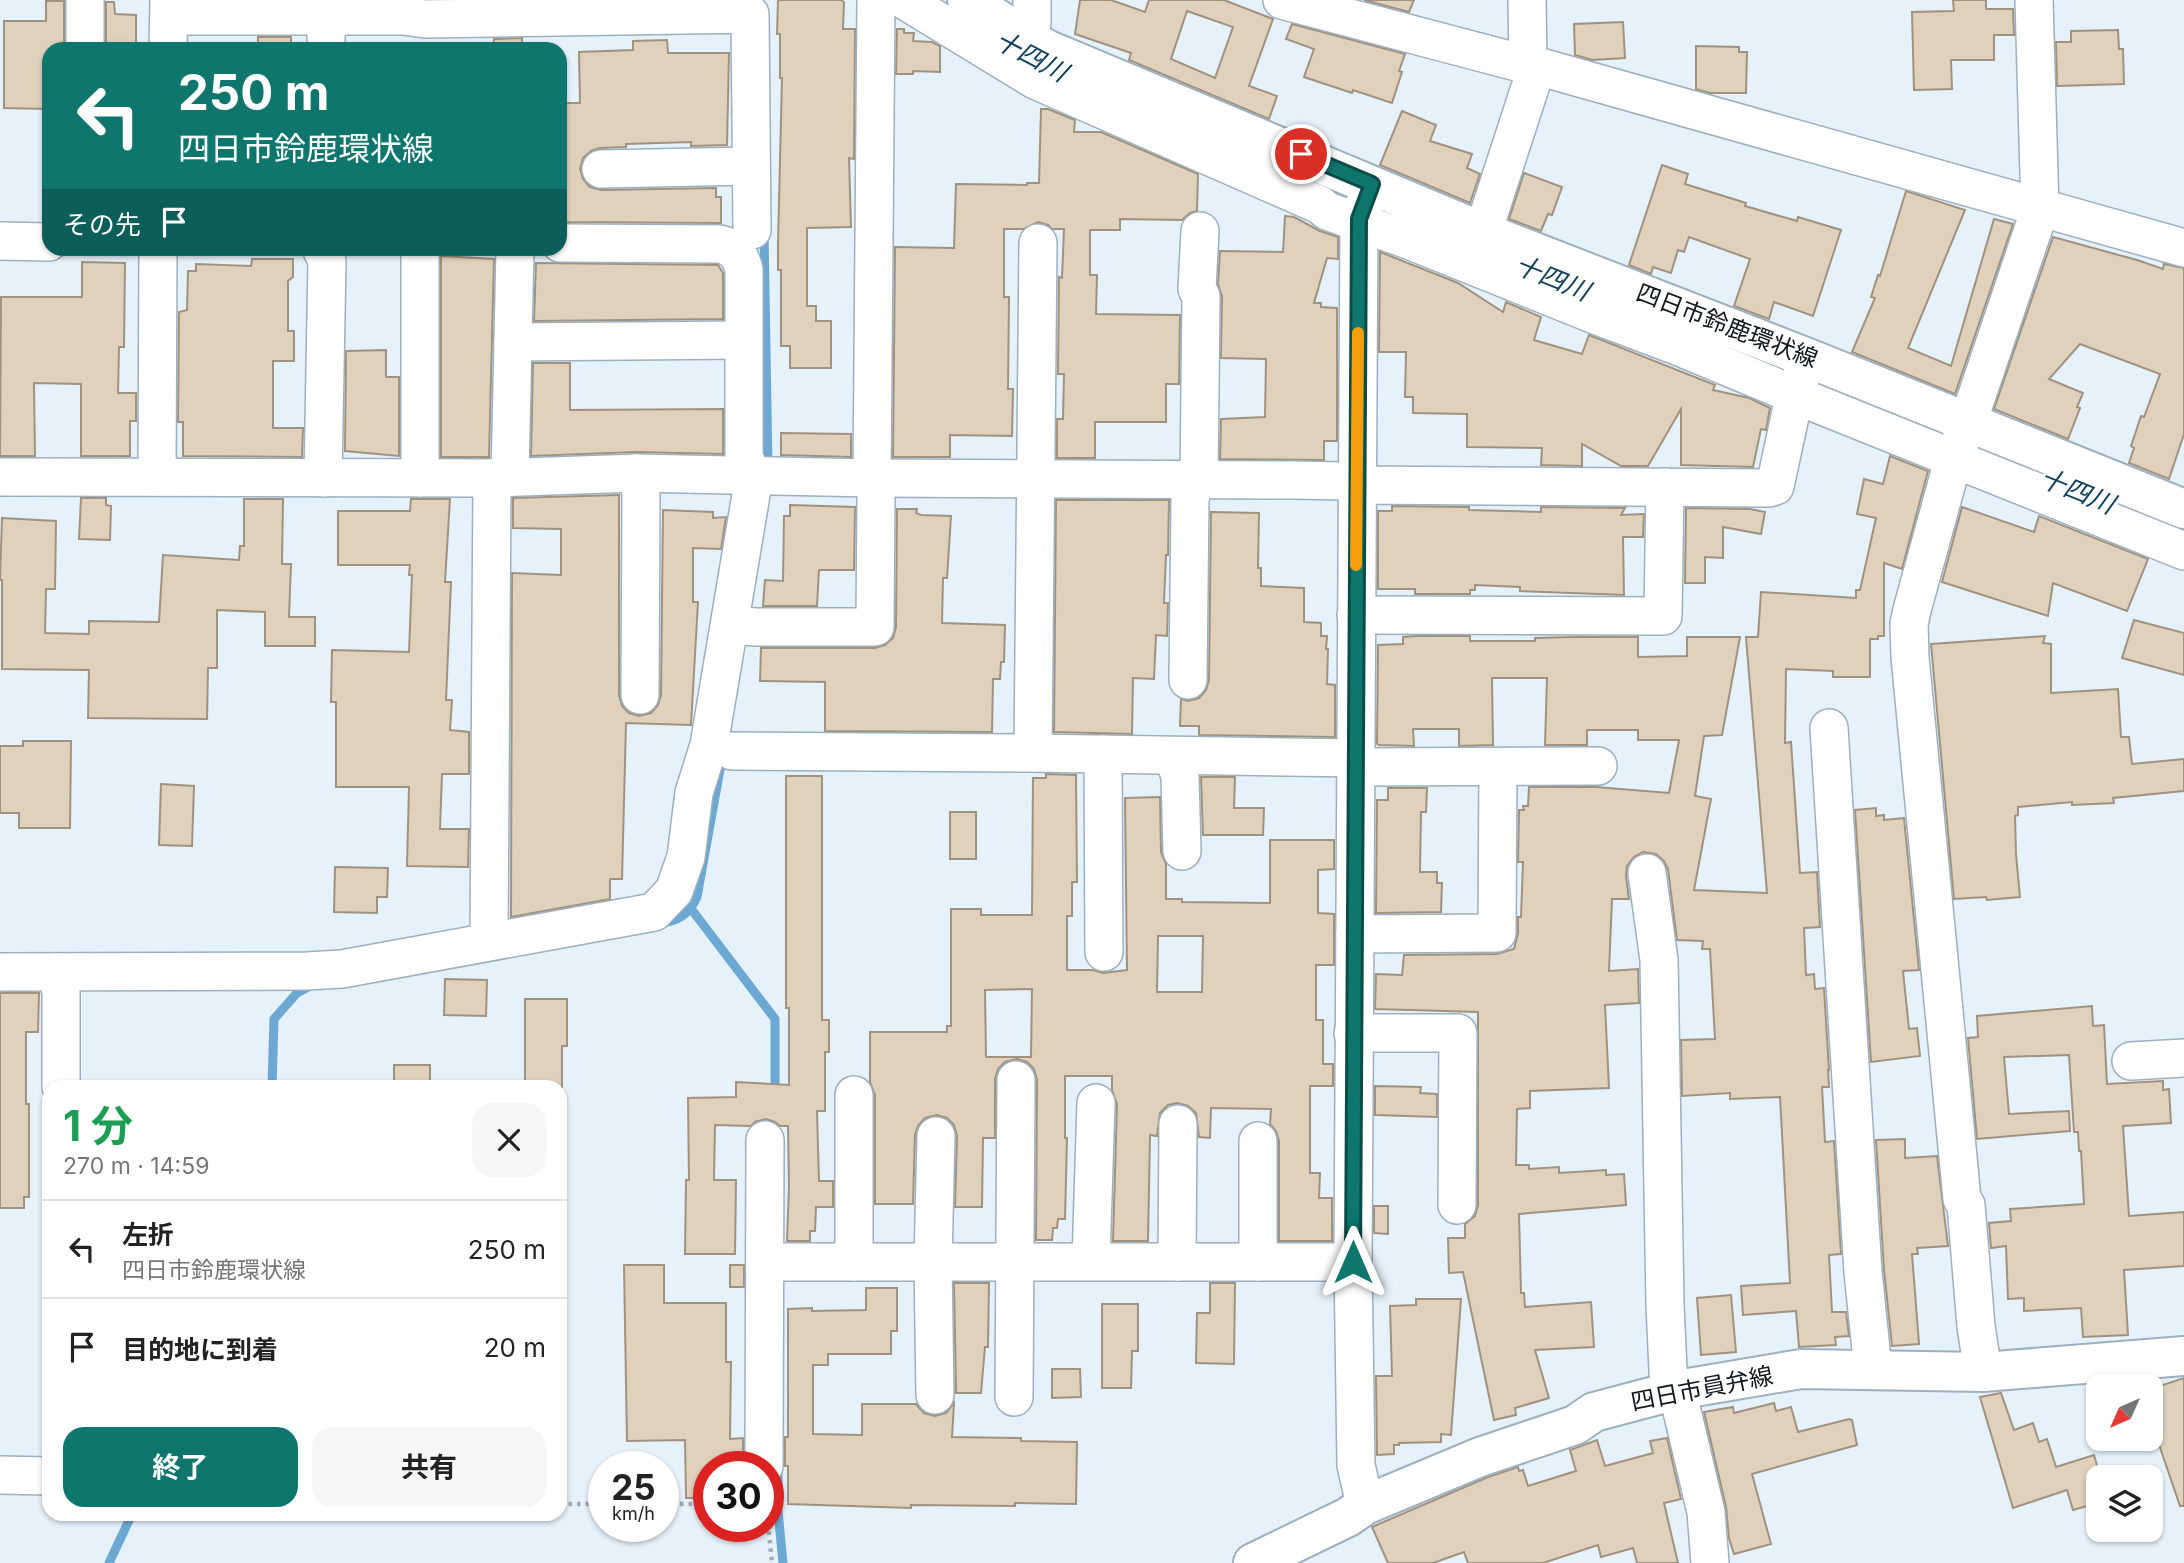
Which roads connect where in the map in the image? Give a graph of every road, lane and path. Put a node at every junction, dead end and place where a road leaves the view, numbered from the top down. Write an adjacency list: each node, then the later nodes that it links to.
1 (85, 0): 13 (street)
2 (876, 0): 42 (street)
3 (904, 0): 17 (street)
4 (967, 0): 9 (main road, 四日市鈴鹿環状線)
5 (1282, 0): 14 (street)
6 (1527, 0): 14 (street)
7 (2034, 0): 18 (street)
8 (625, 8): 11 (street); 15 (street)
9 (1028, 18): 17 (main road, 四日市鈴鹿環状線)
10 (169, 22): 12 (street)
11 (424, 29): 12 (street)
12 (324, 33)
13 (85, 42)
14 (1532, 65): 18 (street); 21 (street)
15 (750, 166): 16 (street); 19 (street)
16 (601, 169)
17 (1365, 204): 21 (main road, 四日市鈴鹿環状線); 33 (street); 45 (street)
18 (2040, 209): 26 (street); 34 (street)
19 (752, 230)
20 (1200, 231): 44 (street)
21 (1483, 232): 33 (main road, 四日市鈴鹿環状線)
22 (0, 242): 23 (street)
23 (42, 242)
24 (567, 243): 31 (street)
25 (1038, 243): 43 (street)
26 (2184, 248)
27 (158, 256): 37 (street)
28 (325, 256): 40 (street)
29 (419, 256): 41 (street)
30 (515, 256): 32 (street)
31 (743, 340): 32 (street); 39 (street)
32 (513, 342): 38 (street)
33 (1801, 378): 34 (main road, 四日市鈴鹿環状線); 46 (street)
34 (1961, 440): 47 (main road, 四日市鈴鹿環状線); 48 (street); 90 (street)
35 (636, 473): 38 (street); 39 (street); 52 (street)
36 (0, 477): 37 (street)
37 (157, 477): 40 (street)
38 (501, 477): 41 (street); 64 (street)
39 (764, 477): 42 (street); 50 (street)
40 (323, 478): 41 (street)
41 (420, 478)
42 (872, 478): 43 (street); 50 (street)
43 (1037, 479): 44 (street); 55 (street)
44 (1197, 480): 45 (street); 51 (street)
45 (1356, 485): 46 (street); 49 (street)
46 (1665, 486): 49 (street)
47 (2184, 509)
48 (2184, 551)
49 (1356, 615): 58 (street)
50 (739, 626): 64 (street)
51 (1188, 680)
52 (640, 695)
53 (1829, 728): 89 (street)
54 (732, 751): 55 (street)
55 (1033, 753): 56 (street)
56 (1103, 754): 57 (street); 65 (street)
57 (1173, 756): 58 (street); 61 (street)
58 (1357, 762): 59 (street); 63 (street)
59 (1498, 766): 60 (street); 63 (street)
60 (1598, 766)
61 (1182, 851)
62 (1647, 873): 91 (street)
63 (1355, 933): 68 (street)
64 (489, 941): 67 (street)
65 (1104, 952)
66 (0, 972): 67 (street)
67 (56, 972): 71 (street)
68 (1353, 1033): 79 (street); 87 (street)
69 (2184, 1058): 70 (street)
70 (2131, 1061)
71 (61, 1080)
72 (1016, 1080): 84 (street)
73 (854, 1095): 82 (street)
74 (1096, 1103): 80 (street)
75 (1178, 1124): 85 (street)
76 (936, 1136): 83 (street)
77 (765, 1140): 81 (street)
78 (1258, 1141): 86 (street)
79 (1457, 1205)
80 (1091, 1261): 84 (street); 85 (street)
81 (774, 1262): 82 (street); 94 (street)
82 (854, 1262): 83 (street)
83 (933, 1262): 84 (street); 92 (street)
84 (1015, 1262): 93 (street)
85 (1177, 1262): 86 (street)
86 (1258, 1262): 87 (street)
87 (1353, 1262): 99 (street)
88 (2184, 1356): 90 (main road, 四日市員弁線)
89 (1872, 1369): 90 (main road, 四日市員弁線); 91 (main road, 四日市員弁線)
90 (1983, 1372)
91 (1673, 1391): 99 (main road, 四日市員弁線); 103 (street)
92 (935, 1395)
93 (1014, 1397)
94 (765, 1451)
95 (0, 1475): 96 (street)
96 (42, 1476)
97 (567, 1504): 98 (path)
98 (588, 1504)
99 (1365, 1505): 102 (main road, 四日市員弁線)
100 (770, 1542): 101 (path)
101 (772, 1563)
102 (1254, 1563)
103 (1710, 1563)

